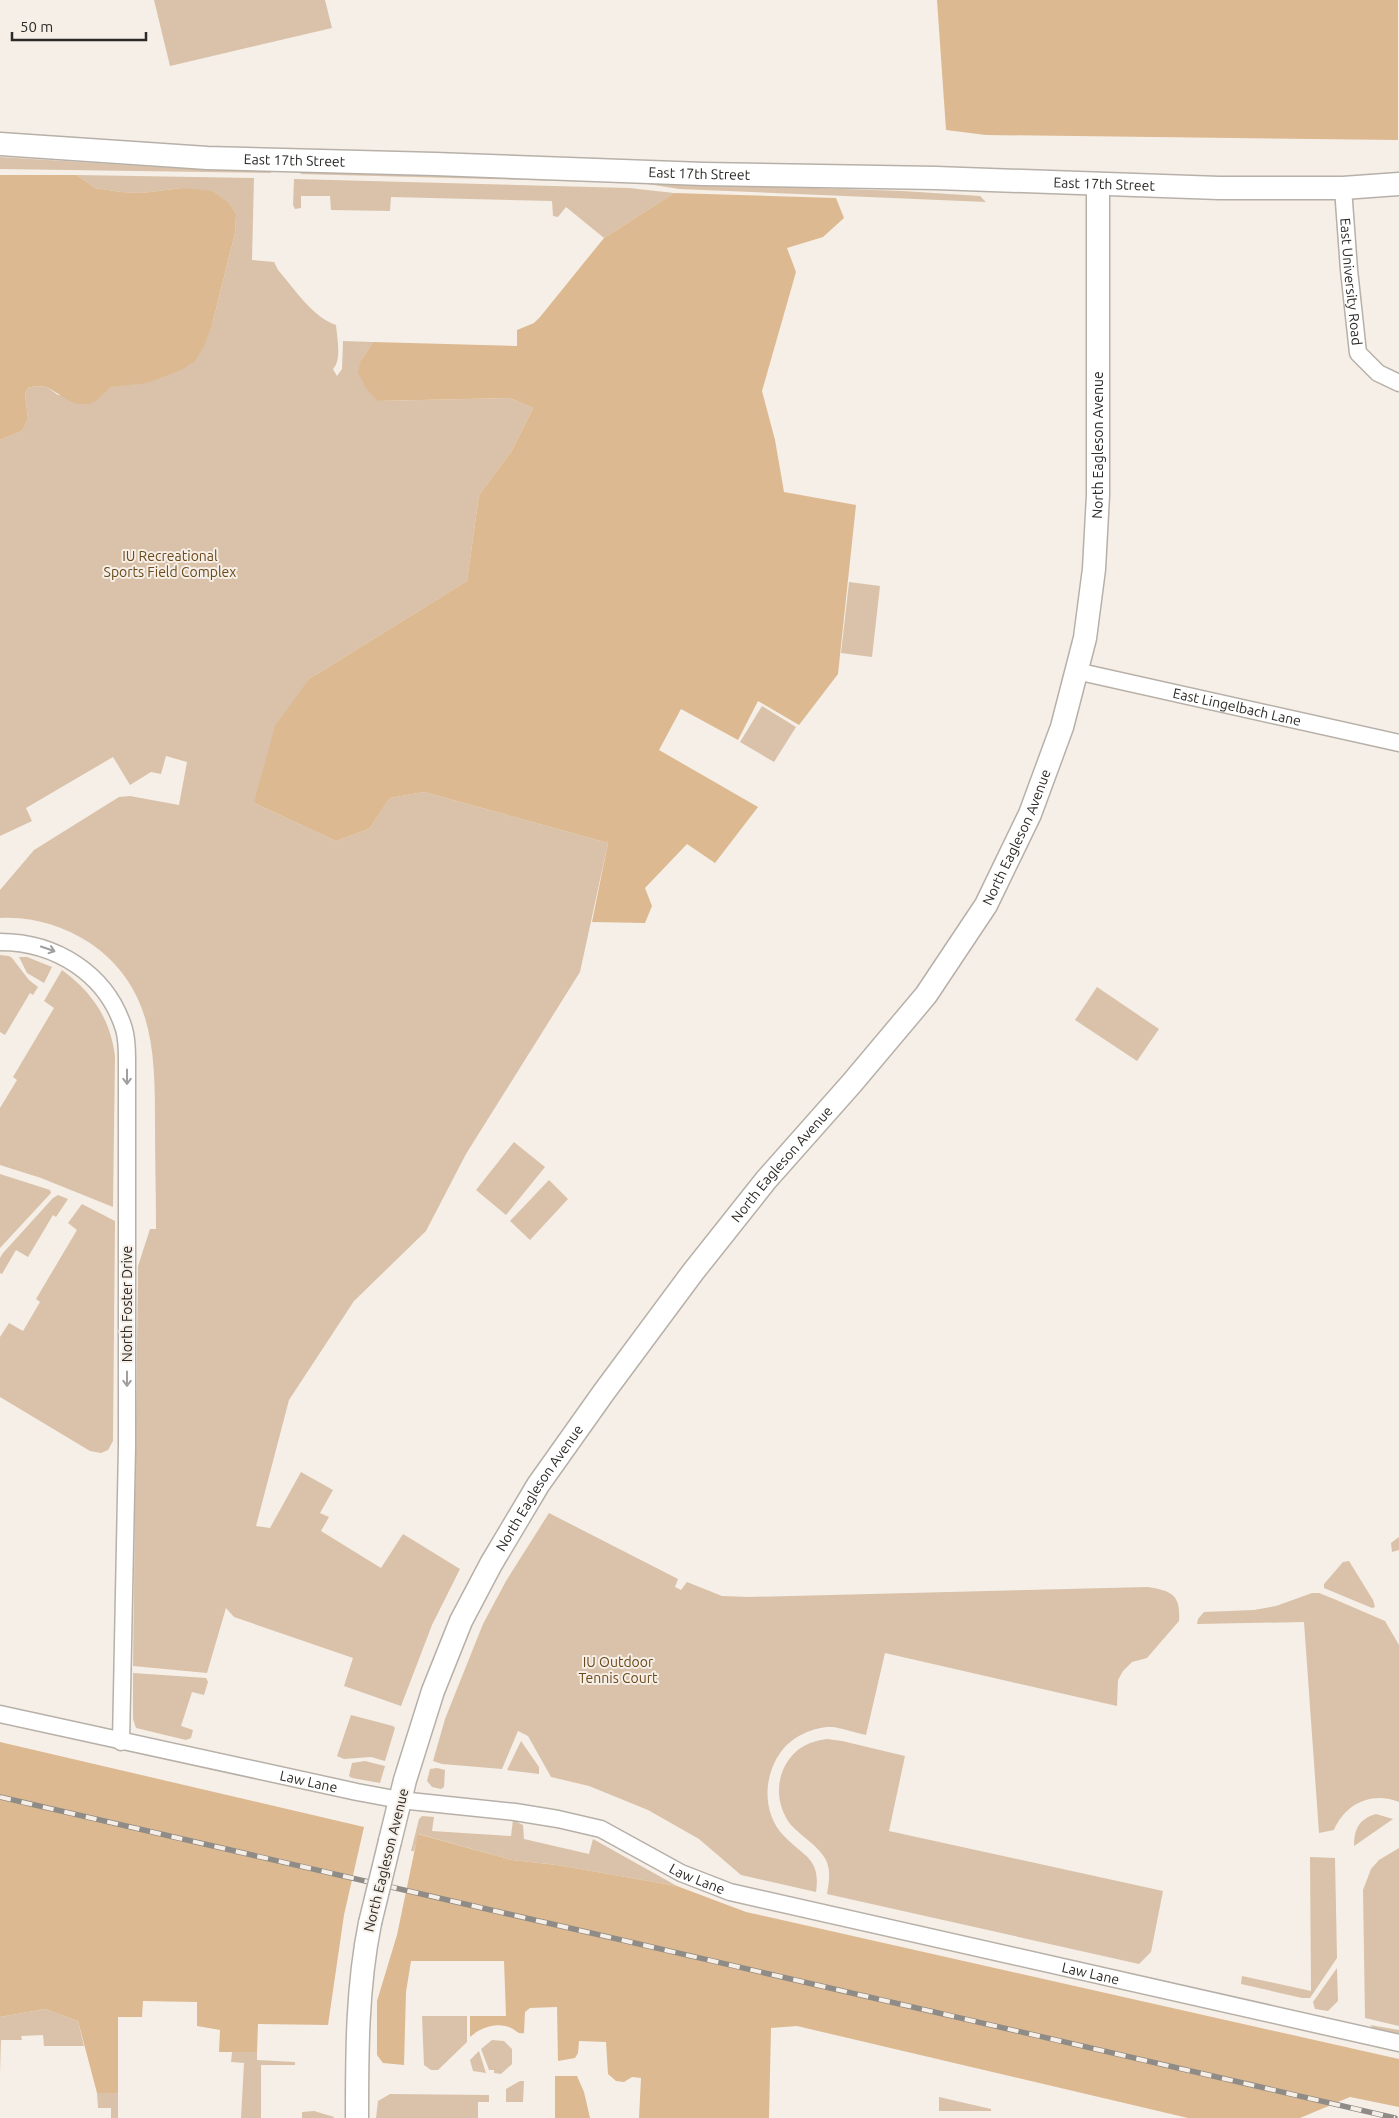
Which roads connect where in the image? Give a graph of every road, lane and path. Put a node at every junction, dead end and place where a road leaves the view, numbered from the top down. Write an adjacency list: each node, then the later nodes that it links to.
1 (0, 144): 2 (street, East 17th Street)
2 (1098, 184): 4 (street, East 17th Street); 6 (street, North Eagleson Avenue)
3 (1399, 184): 4 (street, East 17th Street)
4 (1343, 188): 5 (street, East University Road)
5 (1399, 383)
6 (1076, 671): 7 (street, East Lingelbach Lane); 11 (street, North Eagleson Avenue)
7 (1399, 742)
8 (0, 942): 10 (street, North Foster Drive, one-way to 10)
9 (0, 1714): 10 (street, Law Lane)
10 (121, 1742): 11 (street, Law Lane)
11 (400, 1800): 12 (street, Law Lane); 13 (street, North Eagleson Avenue, bridge)
12 (1399, 2043)
13 (357, 2118)

